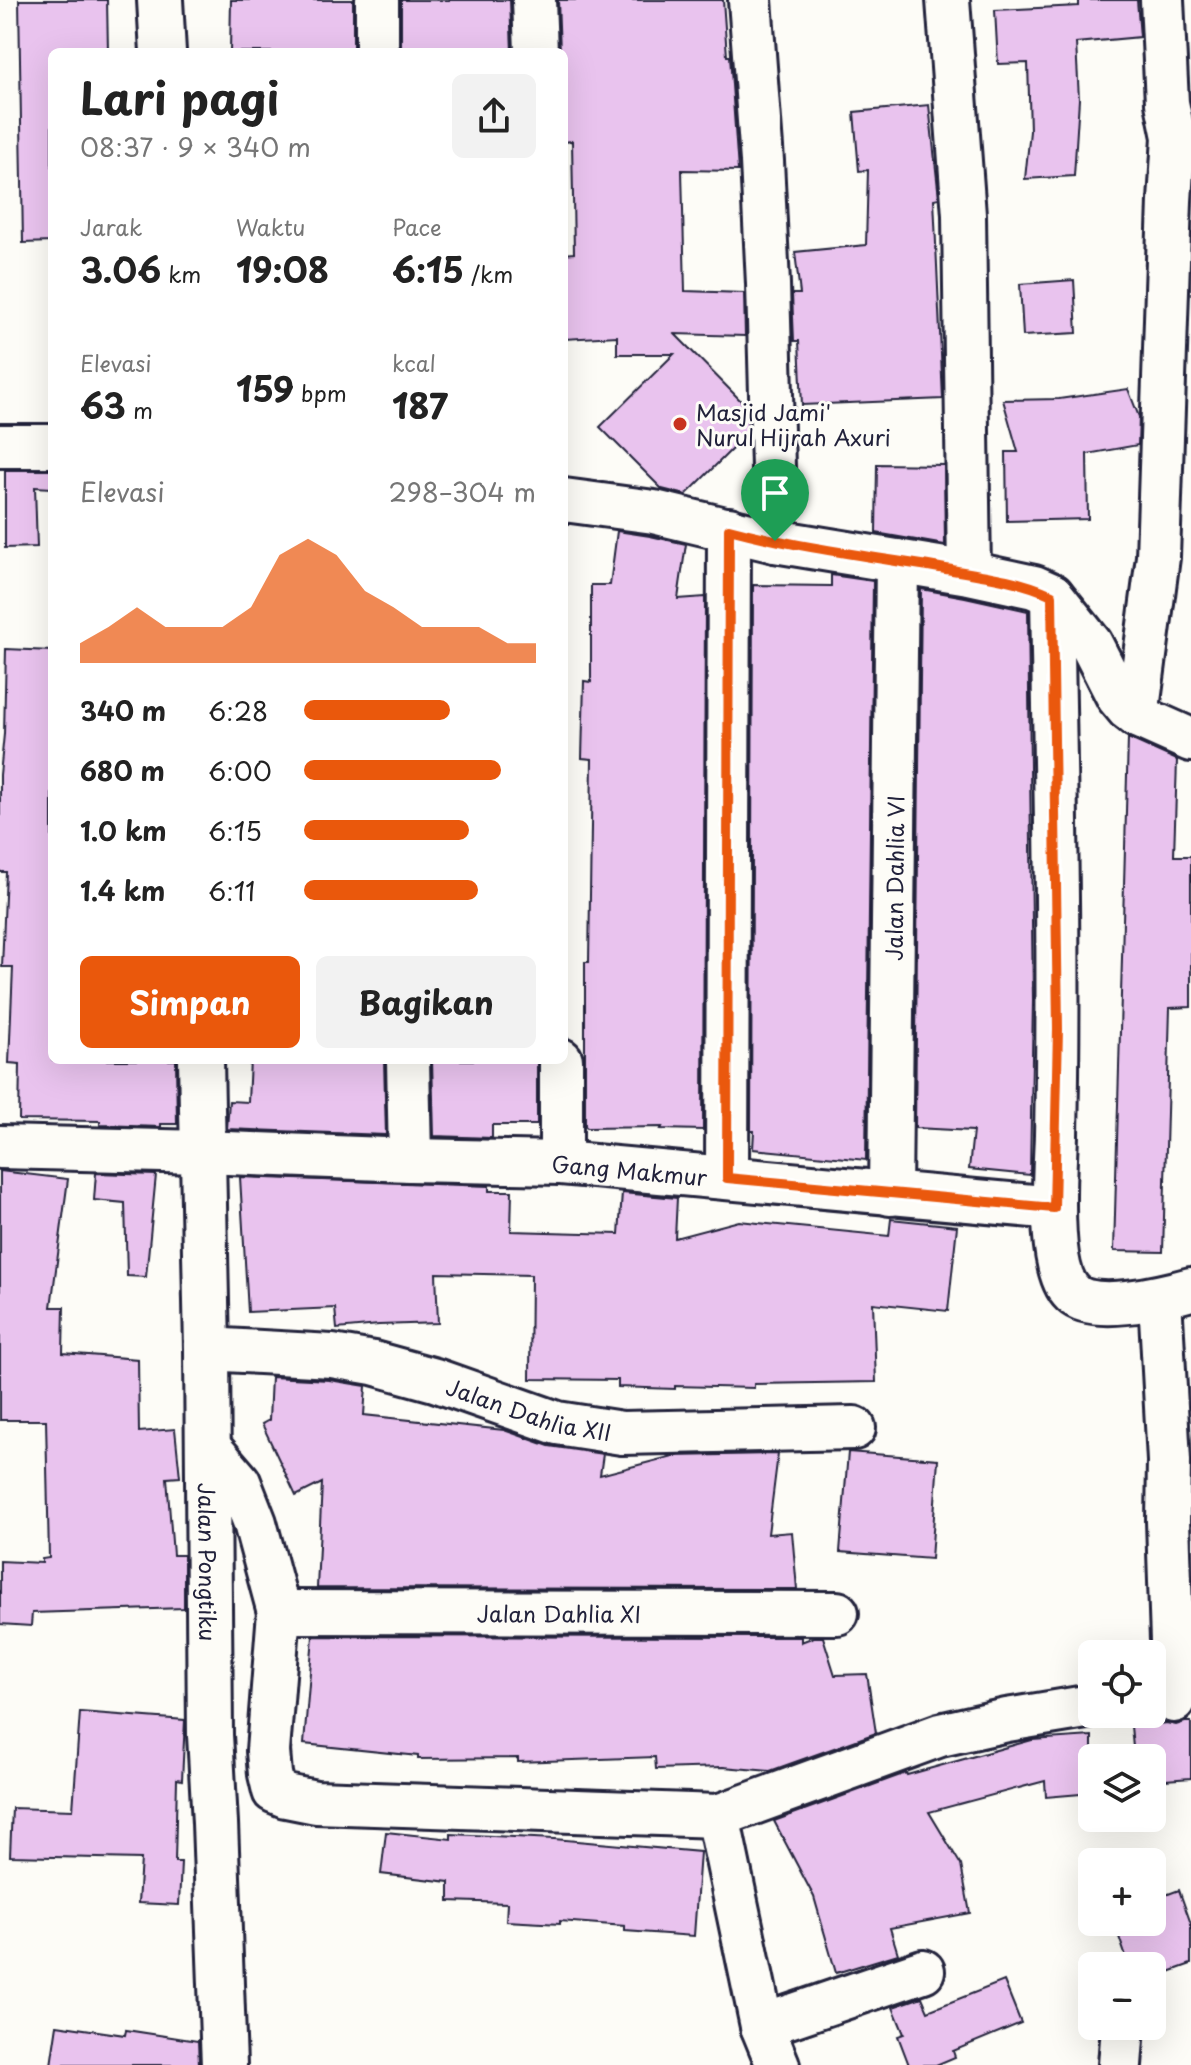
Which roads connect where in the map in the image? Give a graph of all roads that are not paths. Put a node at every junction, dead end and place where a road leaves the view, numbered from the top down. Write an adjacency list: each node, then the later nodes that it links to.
1 (160, 0): 7 (street)
2 (377, 0): 8 (street)
3 (534, 0): 9 (street)
4 (750, 0): 15 (street)
5 (948, 0): 17 (street)
6 (1162, 0): 10 (street)
7 (163, 48)
8 (377, 48)
9 (536, 48)
10 (1183, 135): 19 (street)
11 (0, 446): 12 (street)
12 (48, 446)
13 (568, 501): 14 (street)
14 (729, 529): 15 (street); 28 (street)
15 (775, 541): 16 (street)
16 (897, 561): 17 (street); 29 (street, Jalan Dahlia VI)
17 (969, 573): 18 (street)
18 (1052, 595): 19 (street); 30 (street)
19 (1137, 716): 20 (street)
20 (1191, 740)
21 (201, 1064): 25 (street, Jalan Pongtiku)
22 (408, 1064): 26 (street)
23 (561, 1064): 27 (street)
24 (0, 1147): 25 (street, Gang Makmur)
25 (203, 1152): 26 (street, Gang Makmur); 32 (street, Jalan Pongtiku)
26 (410, 1160): 27 (street, Gang Makmur)
27 (561, 1163): 28 (street, Gang Makmur)
28 (727, 1178): 29 (street, Gang Makmur)
29 (890, 1194): 30 (street, Gang Makmur)
30 (1054, 1208): 31 (street)
31 (1175, 1293): 35 (street)
32 (207, 1349): 33 (street, Jalan Dahlia XII); 34 (street, Jalan Pongtiku)
33 (854, 1428)
34 (208, 1446): 36 (street); 44 (street, Jalan Pongtiku)
35 (1180, 1459): 38 (street)
36 (279, 1612): 37 (street, Jalan Dahlia XI); 40 (street)
37 (837, 1613)
38 (1172, 1702)
39 (1078, 1708): 40 (street)
40 (718, 1816): 42 (street)
41 (923, 1971): 42 (street)
42 (762, 2026): 45 (street)
43 (1122, 2040): 46 (street)
44 (224, 2065)
45 (778, 2065)
46 (1120, 2065)

